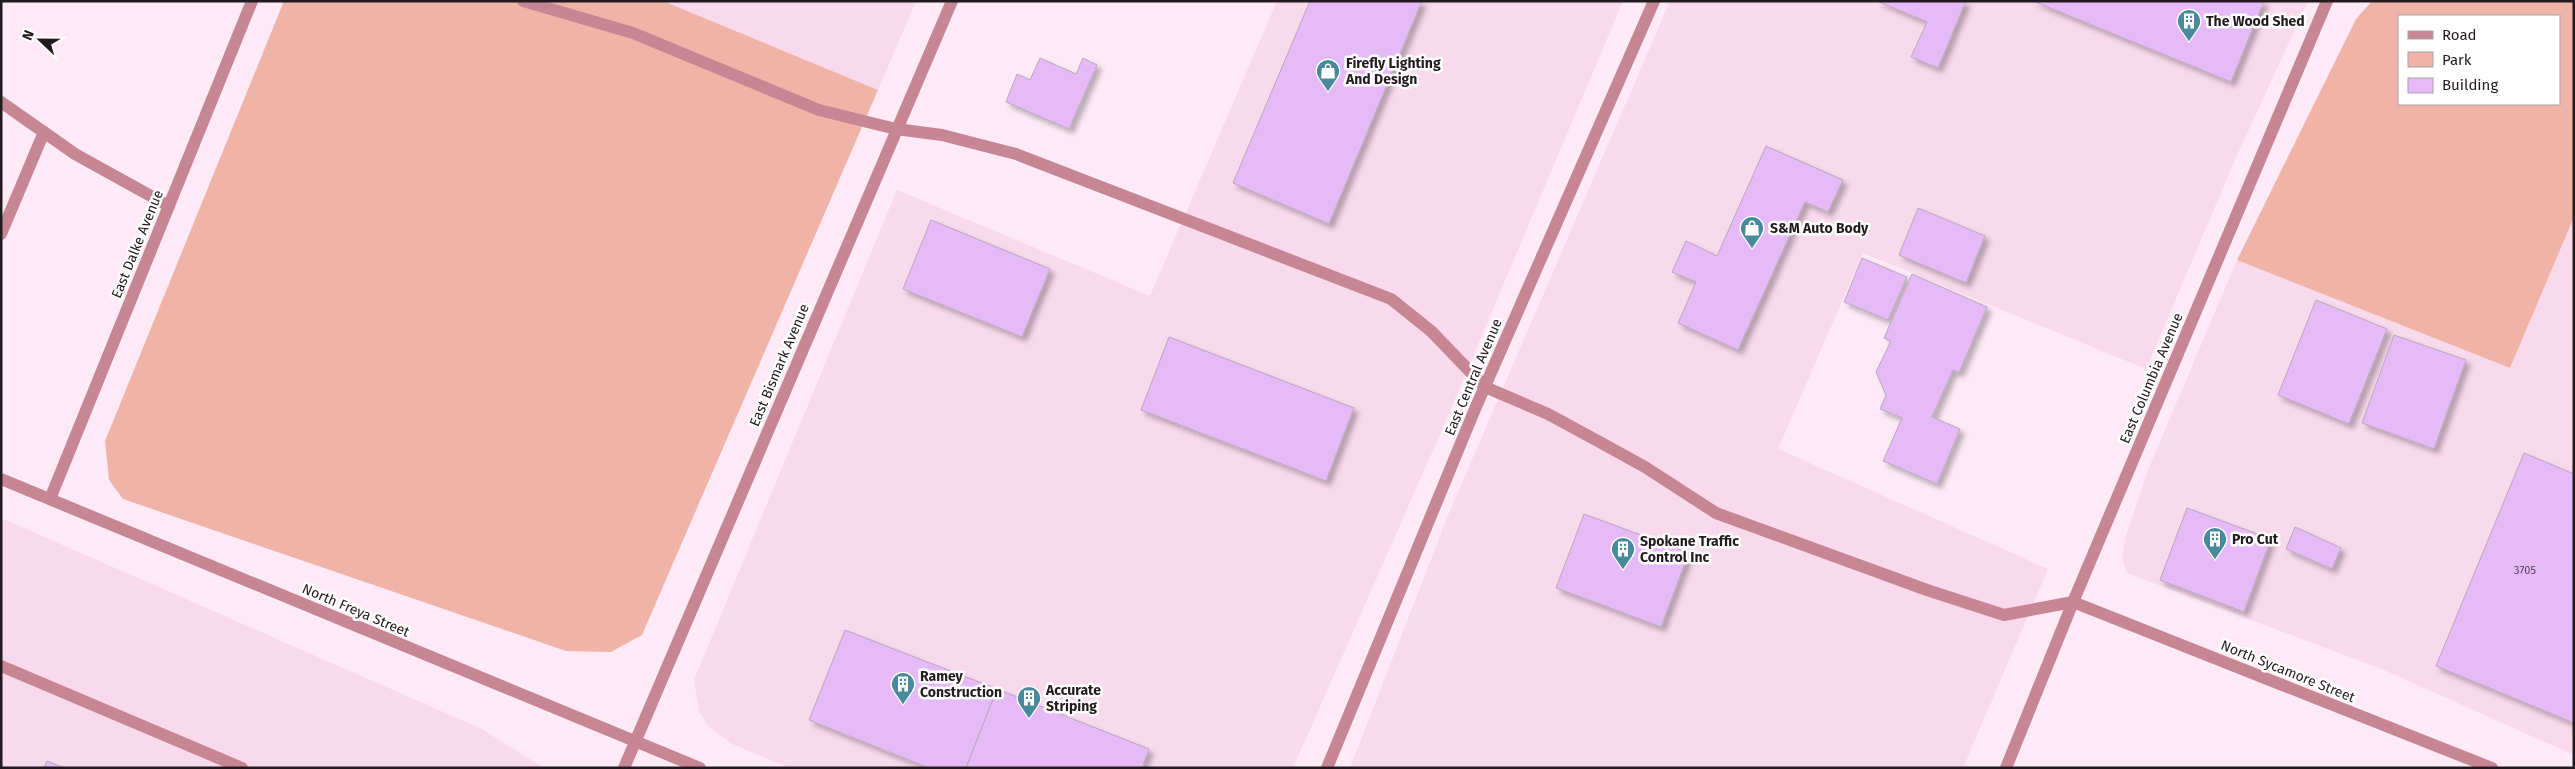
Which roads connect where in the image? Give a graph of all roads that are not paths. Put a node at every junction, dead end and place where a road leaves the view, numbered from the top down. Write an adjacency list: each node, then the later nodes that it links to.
1 (252, 1): 9 (street, East Dalke Avenue)
2 (523, 1): 7 (street)
3 (952, 1): 7 (street, East Bismark Avenue)
4 (1654, 1): 11 (street, East Central Avenue)
5 (2327, 1): 14 (street, East Columbia Avenue)
6 (1, 102): 8 (street)
7 (896, 129): 11 (street); 16 (street, East Bismark Avenue)
8 (44, 132): 9 (street); 10 (street)
9 (169, 206): 13 (street, East Dalke Avenue)
10 (1, 234)
11 (1485, 387): 14 (street); 20 (street, East Central Avenue)
12 (1, 479): 13 (street, North Freya Street)
13 (50, 499): 16 (street, North Freya Street)
14 (2073, 602): 21 (street, East Columbia Avenue); 22 (street, North Sycamore Street)
15 (1, 666): 17 (street)
16 (635, 742): 18 (street, East Bismark Avenue); 19 (street, North Freya Street)
17 (242, 768)
18 (624, 768)
19 (700, 768)
20 (1327, 768)
21 (2006, 768)
22 (2492, 768)

